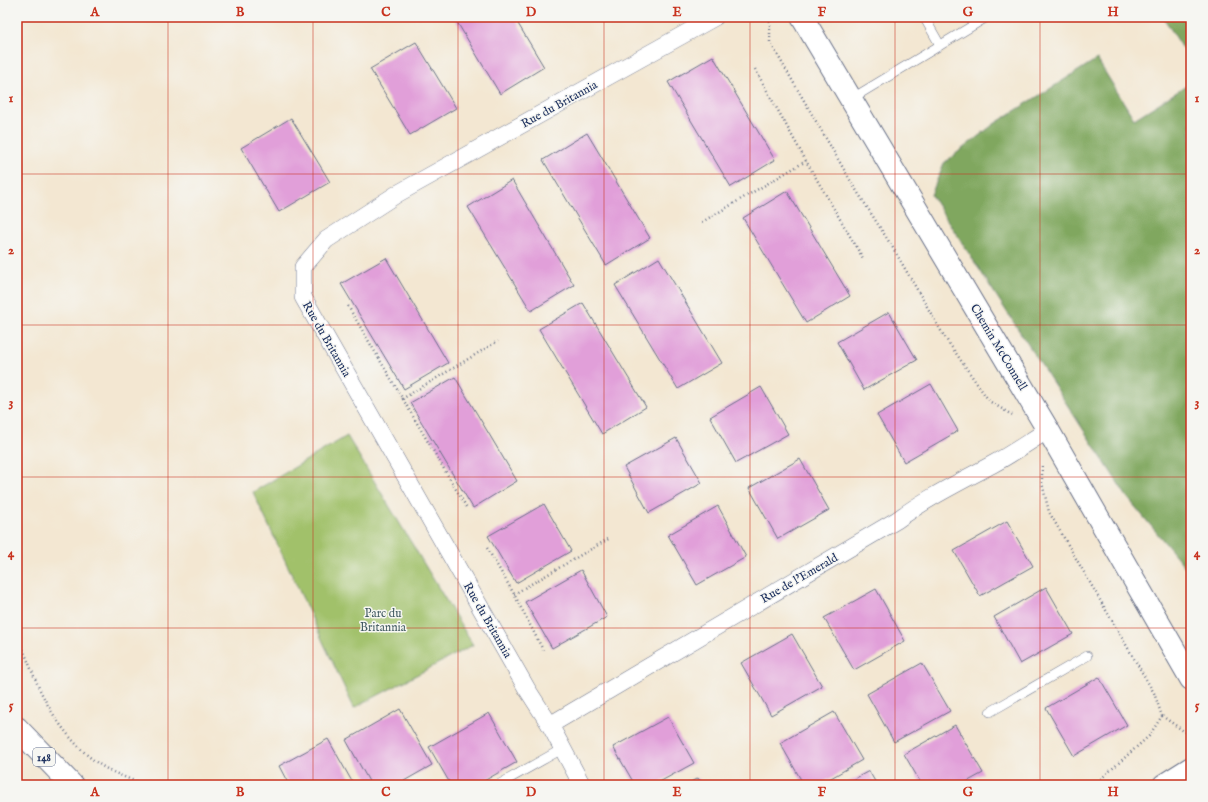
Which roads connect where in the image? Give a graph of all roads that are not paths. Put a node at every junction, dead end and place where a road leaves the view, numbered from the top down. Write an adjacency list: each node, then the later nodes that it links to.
1 (715, 17): 11 (street, Rue du Britannia)
2 (802, 17): 6 (main road, Chemin McConnell)
3 (924, 17): 5 (lane)
4 (987, 17): 5 (lane)
5 (940, 45): 6 (lane)
6 (851, 99): 7 (main road, Chemin McConnell)
7 (1039, 435): 9 (main road, Chemin McConnell); 11 (street, Rue de l'Emerald)
8 (1088, 656): 10 (lane)
9 (1191, 679)
10 (990, 712)
11 (550, 725): 13 (street, Rue du Britannia)
12 (17, 728): 15 (main road, 148)
13 (562, 749): 16 (lane); 17 (street, Rue du Britannia)
14 (1191, 768): 18 (main road)
15 (72, 785)
16 (498, 785)
17 (582, 785)
18 (1164, 785)

